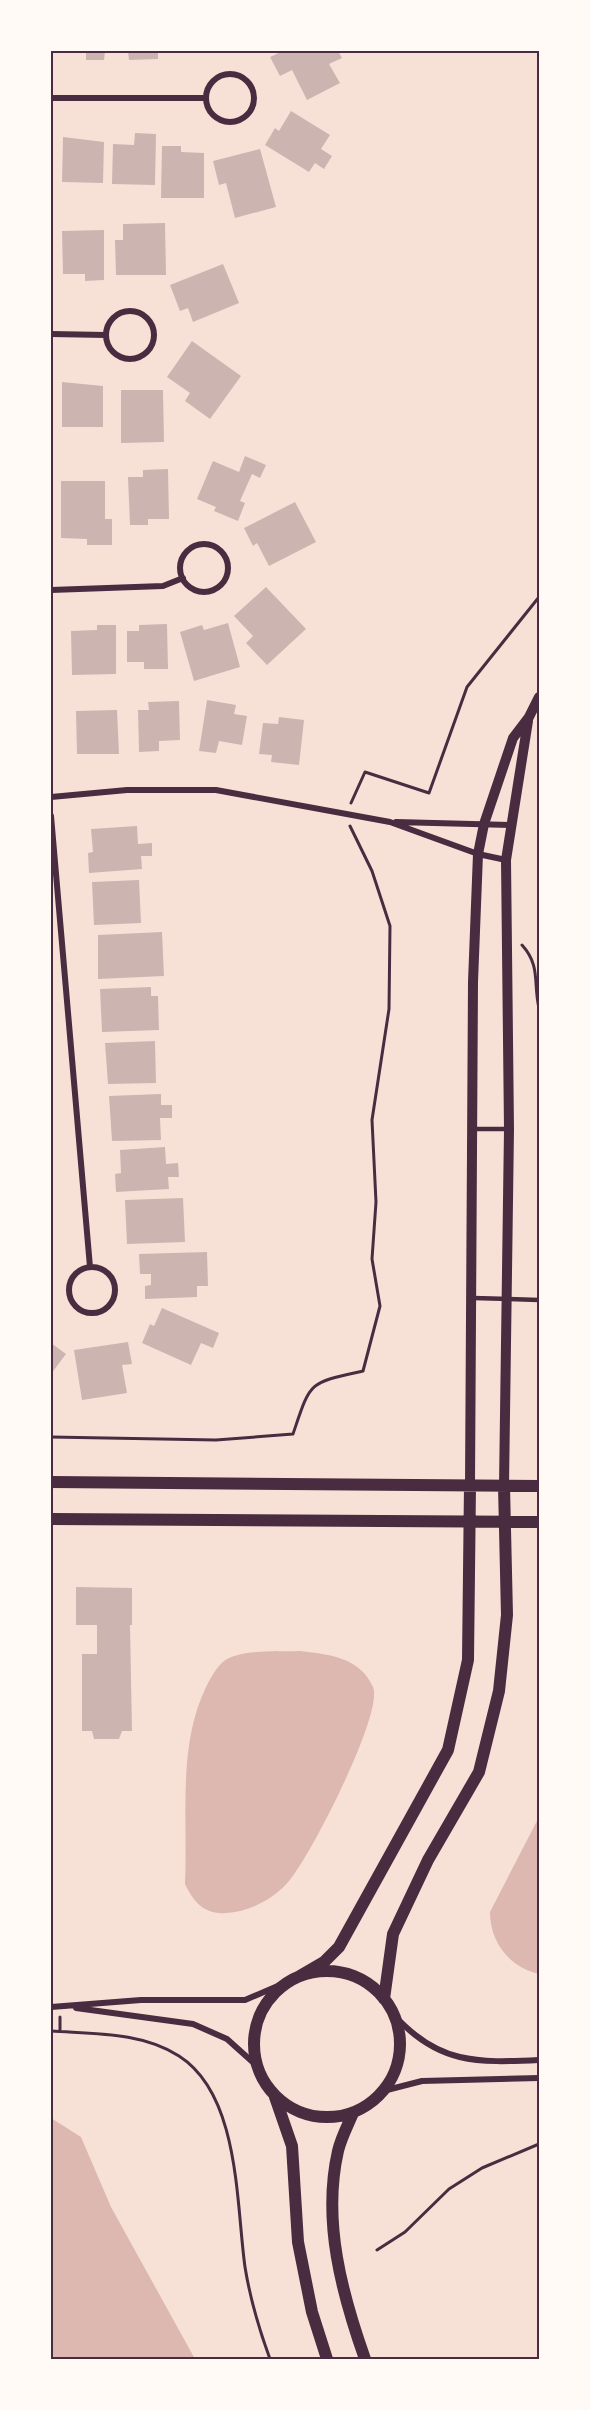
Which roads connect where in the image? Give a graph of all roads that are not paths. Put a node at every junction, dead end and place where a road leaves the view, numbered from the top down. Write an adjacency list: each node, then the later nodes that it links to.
1 (51, 98): 2 (street)
2 (206, 98): 2 (street)
3 (51, 334): 4 (street)
4 (106, 335): 4 (street)
5 (183, 578): 5 (street); 6 (street)
6 (51, 590)
7 (539, 697): 8 (street)
8 (529, 717): 12 (street); 13 (street)
9 (51, 797): 11 (street)
10 (51, 816): 18 (street)
11 (390, 822): 12 (street); 14 (street)
12 (484, 824): 13 (street); 14 (street)
13 (510, 825): 15 (street)
14 (478, 854): 15 (street); 16 (street)
15 (506, 860): 17 (street)
16 (472, 1129): 17 (lane); 19 (street)
17 (509, 1129): 20 (street)
18 (90, 1267): 18 (street)
19 (471, 1298): 20 (lane); 23 (street)
20 (508, 1299): 21 (lane); 24 (street)
21 (539, 1300)
22 (51, 1482): 23 (main road)
23 (470, 1485): 24 (main road); 27 (main road)
24 (504, 1486): 25 (main road); 29 (main road)
25 (539, 1486)
26 (51, 1519): 27 (main road)
27 (469, 1522): 29 (main road); 30 (main road)
28 (539, 1522): 29 (main road)
29 (505, 1523): 32 (main road)
30 (300, 1976): 31 (main road); 32 (main road)
31 (287, 1982): 33 (street); 37 (main road)
32 (384, 1998): 35 (main road)
33 (61, 2006): 34 (street); 37 (street)
34 (51, 2007)
35 (394, 2015): 36 (street); 39 (main road)
36 (539, 2060)
37 (256, 2065): 40 (main road)
38 (539, 2078): 39 (street)
39 (384, 2091): 41 (main road)
40 (276, 2097): 41 (main road); 42 (main road)
41 (353, 2113): 43 (main road)
42 (327, 2359)
43 (364, 2359)

